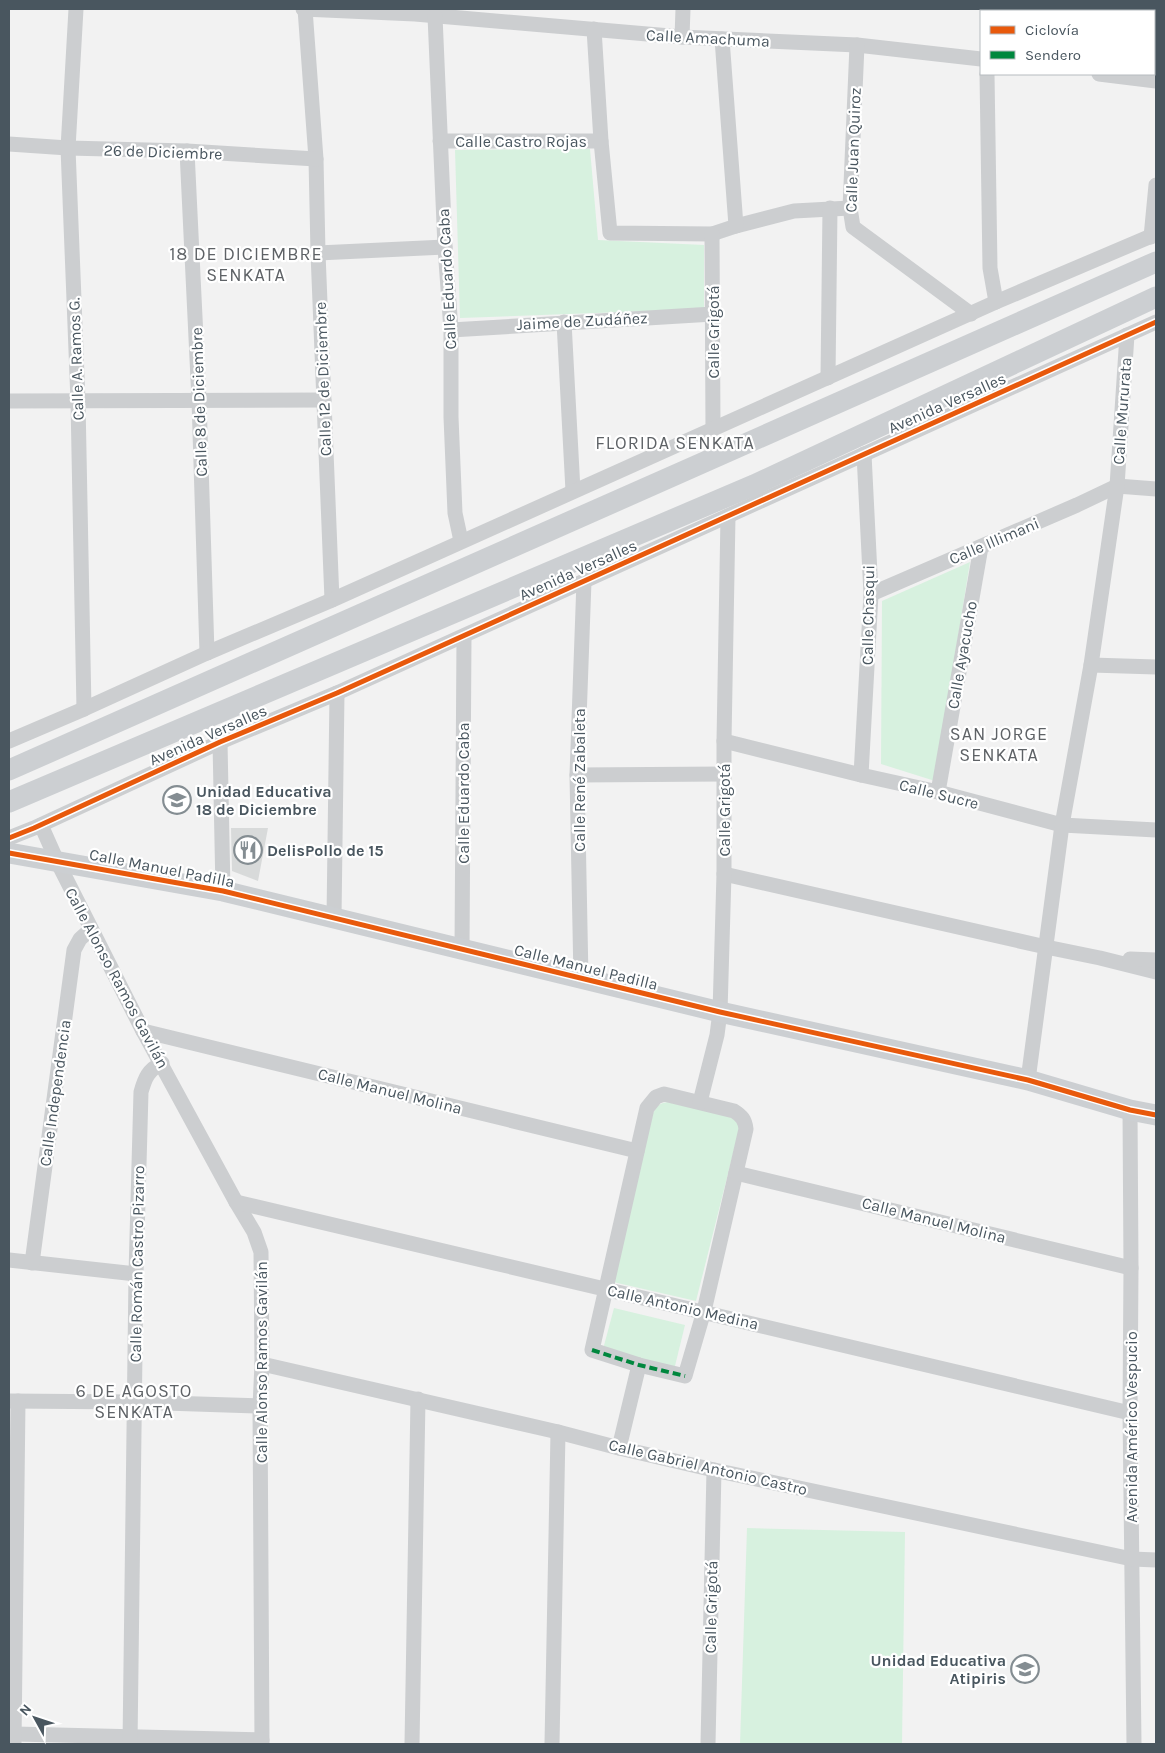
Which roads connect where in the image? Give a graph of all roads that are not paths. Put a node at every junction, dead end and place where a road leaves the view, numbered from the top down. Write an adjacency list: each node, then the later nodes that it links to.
1 (76, 9): 17 (street, Calle A. Ramos G.)
2 (304, 9): 4 (street, Calle Amachuma); 19 (street, Calle 12 de Diciembre)
3 (683, 9): 7 (street)
4 (416, 11): 5 (street, Calle Amachuma)
5 (435, 16): 6 (street, Calle Amachuma); 14 (street, Calle Eduardo Caba)
6 (594, 29): 7 (street, Calle Amachuma); 15 (street)
7 (682, 37): 8 (street, Calle Amachuma)
8 (722, 39): 9 (street, Calle Amachuma); 23 (street)
9 (857, 45): 10 (street, Calle Amachuma); 22 (street, Calle Juan Quiroz)
10 (980, 59)
11 (987, 75): 30 (street)
12 (1107, 75): 13 (street)
13 (1156, 81)
14 (440, 141): 15 (street, Calle Castro Rojas); 26 (street, Calle Eduardo Caba)
15 (601, 141): 24 (street)
16 (9, 144): 17 (street, 26 de Diciembre)
17 (68, 148): 18 (street, 26 de Diciembre); 41 (street, Calle A. Ramos G.)
18 (187, 151): 19 (street, 26 de Diciembre); 38 (street, Calle 8 de Diciembre)
19 (316, 159): 27 (street, Calle 12 de Diciembre)
20 (1156, 185): 25 (street)
21 (830, 208): 22 (street); 23 (street); 37 (street)
22 (850, 208): 32 (street, Calle Juan Quiroz)
23 (736, 226): 24 (street)
24 (712, 234): 31 (street, Calle Grigotá)
25 (1154, 235): 30 (street)
26 (446, 247): 27 (street); 35 (street, Calle Eduardo Caba)
27 (318, 253): 39 (street, Calle 12 de Diciembre)
28 (1156, 262): 62 (street)
29 (1156, 297): 67 (street, Avenida Versalles)
30 (996, 302): 32 (street)
31 (713, 314): 33 (street, Jaime de Zudáñez); 42 (street, Calle Grigotá)
32 (972, 314): 37 (street)
33 (564, 322): 35 (street, Jaime de Zudáñez); 46 (street)
34 (1156, 322): 36 (street, Avenida Versalles)
35 (451, 330): 48 (street, Calle Eduardo Caba)
36 (1127, 335): 43 (street, Avenida Versalles); 44 (street, Calle Mururata)
37 (828, 378): 42 (street)
38 (199, 400): 39 (street); 41 (street); 54 (street, Calle 8 de Diciembre)
39 (324, 400): 52 (street, Calle 12 de Diciembre)
40 (9, 401): 41 (street)
41 (78, 401): 58 (street, Calle A. Ramos G.)
42 (713, 429): 46 (street)
43 (864, 454): 47 (street, Avenida Versalles); 51 (street, Calle Chasqui)
44 (1117, 486): 45 (street); 49 (street, Calle Illimani); 55 (street, Calle Mururata)
45 (1156, 489)
46 (573, 491): 48 (street)
47 (728, 516): 50 (street, Avenida Versalles); 60 (street, Calle Grigotá)
48 (461, 541): 52 (street)
49 (981, 547): 51 (street, Calle Illimani); 66 (street, Calle Ayacucho)
50 (584, 581): 53 (street, Avenida Versalles); 64 (street, Calle René Zabaleta)
51 (871, 594): 65 (street, Calle Chasqui)
52 (332, 600): 54 (street)
53 (464, 636): 57 (street, Avenida Versalles); 79 (street, Calle Eduardo Caba)
54 (207, 653): 58 (street)
55 (1091, 666): 56 (street); 69 (street, Calle Mururata)
56 (1156, 667)
57 (337, 693): 61 (street, Avenida Versalles); 76 (street)
58 (84, 709): 59 (street)
59 (9, 741)
60 (724, 741): 63 (street, Calle Grigotá); 65 (street, Calle Sucre)
61 (220, 742): 68 (street, Avenida Versalles); 75 (street)
62 (9, 770)
63 (724, 774): 64 (street); 74 (street, Calle Grigotá)
64 (577, 775): 83 (street, Calle René Zabaleta)
65 (861, 775): 66 (street, Calle Sucre)
66 (938, 792): 69 (street, Calle Sucre)
67 (9, 802)
68 (41, 825): 71 (street, Avenida Versalles); 73 (street, Calle Alonso Ramos Gavilán)
69 (1062, 825): 70 (street, Calle Sucre); 78 (street, Calle Mururata)
70 (1156, 830)
71 (9, 838)
72 (9, 853): 73 (street, Calle Manuel Padilla)
73 (56, 861): 75 (street, Calle Manuel Padilla); 77 (street, Calle Alonso Ramos Gavilán)
74 (724, 874): 78 (street); 84 (street, Calle Grigotá)
75 (223, 891): 76 (street, Calle Manuel Padilla)
76 (334, 918): 79 (street, Calle Manuel Padilla)
77 (91, 929): 85 (street, Calle Alonso Ramos Gavilán); 95 (street, Calle Independencia)
78 (1046, 947): 80 (street); 87 (street, Calle Mururata)
79 (462, 950): 83 (street, Calle Manuel Padilla)
80 (1100, 958): 81 (street); 82 (street)
81 (1156, 960)
82 (1156, 972)
83 (581, 979): 84 (street, Calle Manuel Padilla)
84 (720, 1012): 87 (street, Calle Manuel Padilla); 88 (street, Calle Grigotá)
85 (143, 1031): 86 (street, Calle Alonso Ramos Gavilán); 91 (street, Calle Manuel Molina)
86 (162, 1063): 93 (street, Calle Alonso Ramos Gavilán); 97 (street, Calle Román Castro Pizarro)
87 (1028, 1080): 89 (street, Calle Manuel Padilla)
88 (700, 1102): 91 (street); 92 (street)
89 (1130, 1110): 90 (street, Calle Manuel Padilla); 96 (street, Avenida Américo Vespucio)
90 (1156, 1115)
91 (637, 1150): 98 (street)
92 (736, 1173): 96 (street, Calle Manuel Molina); 99 (street)
93 (236, 1202): 98 (street, Calle Antonio Medina); 100 (street, Calle Alonso Ramos Gavilán)
94 (9, 1260): 95 (street)
95 (32, 1263): 97 (street)
96 (1131, 1268): 106 (street, Avenida Américo Vespucio)
97 (136, 1274): 104 (street, Calle Román Castro Pizarro)
98 (605, 1290): 99 (street, Calle Antonio Medina); 101 (street)
99 (704, 1311): 101 (street); 106 (street, Calle Antonio Medina)
100 (262, 1364): 102 (street, Calle Gabriel Antonio Castro); 105 (street, Calle Alonso Ramos Gavilán)
101 (639, 1365): 108 (street)
102 (418, 1399): 107 (street, Calle Gabriel Antonio Castro); 116 (street)
103 (13, 1401): 104 (street); 110 (street)
104 (134, 1402): 105 (street); 114 (street, Calle Román Castro Pizarro)
105 (260, 1406): 115 (street, Calle Alonso Ramos Gavilán)
106 (1130, 1413): 111 (street, Avenida Américo Vespucio)
107 (558, 1432): 108 (street, Calle Gabriel Antonio Castro); 117 (street)
108 (619, 1448): 109 (street, Calle Gabriel Antonio Castro)
109 (714, 1470): 111 (street, Calle Gabriel Antonio Castro); 118 (street, Calle Grigotá)
110 (12, 1520): 113 (street)
111 (1132, 1559): 112 (street, Calle Gabriel Antonio Castro); 119 (street, Avenida Américo Vespucio)
112 (1156, 1560)
113 (14, 1739): 114 (street)
114 (130, 1740): 115 (street)
115 (262, 1742)
116 (412, 1744)
117 (552, 1744)
118 (708, 1744)
119 (1134, 1744)

